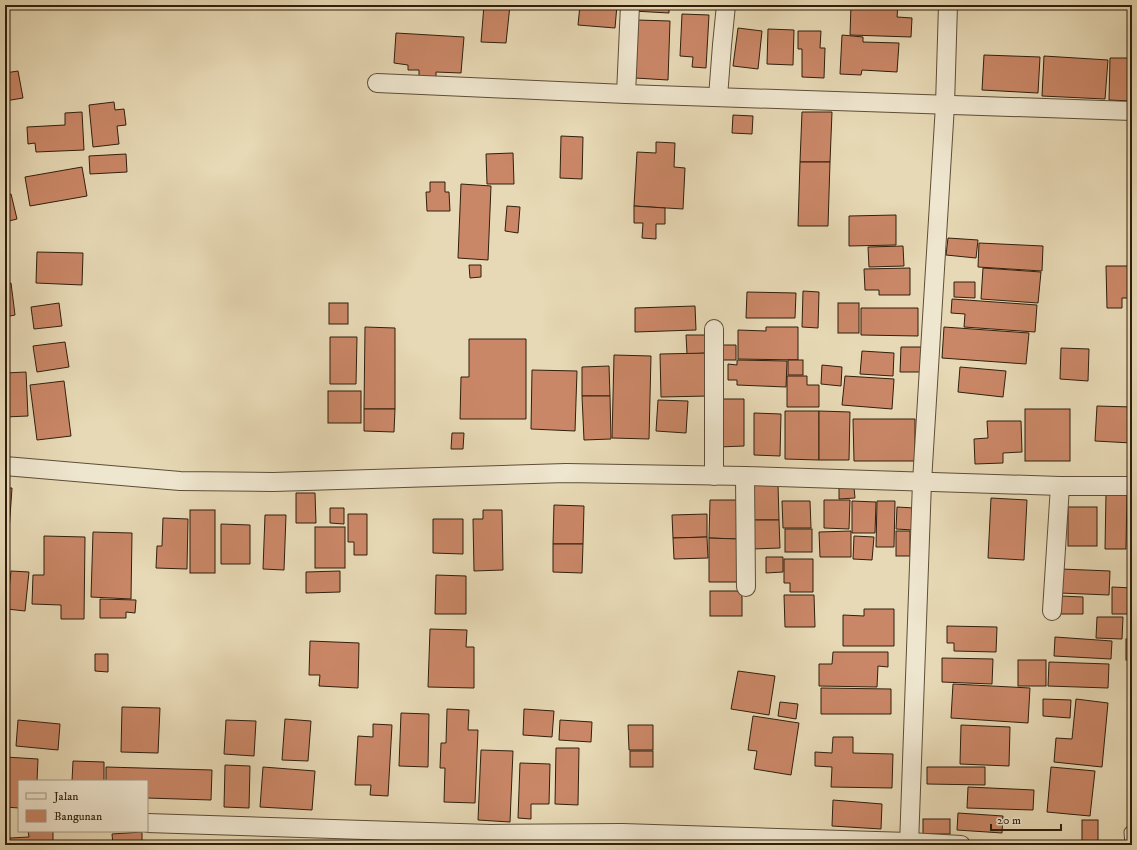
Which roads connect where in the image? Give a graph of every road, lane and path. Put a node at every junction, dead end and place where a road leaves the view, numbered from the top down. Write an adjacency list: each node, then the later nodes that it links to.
1 (630, 5): 5 (street)
2 (726, 5): 6 (street)
3 (948, 5): 7 (street)
4 (377, 83): 5 (street)
5 (626, 94): 6 (street)
6 (718, 97): 7 (street)
7 (945, 106): 8 (street); 13 (street)
8 (1132, 111)
9 (714, 329): 11 (street)
10 (5, 466): 11 (street)
11 (714, 476): 12 (street)
12 (745, 476): 13 (street); 16 (street)
13 (922, 482): 14 (street); 20 (street)
14 (1060, 486): 15 (street); 17 (street)
15 (1132, 486)
16 (746, 587)
17 (1052, 611)
18 (148, 823): 20 (street)
19 (1132, 829): 22 (lane)
20 (909, 844): 21 (street)
21 (961, 845)
22 (1130, 845)

